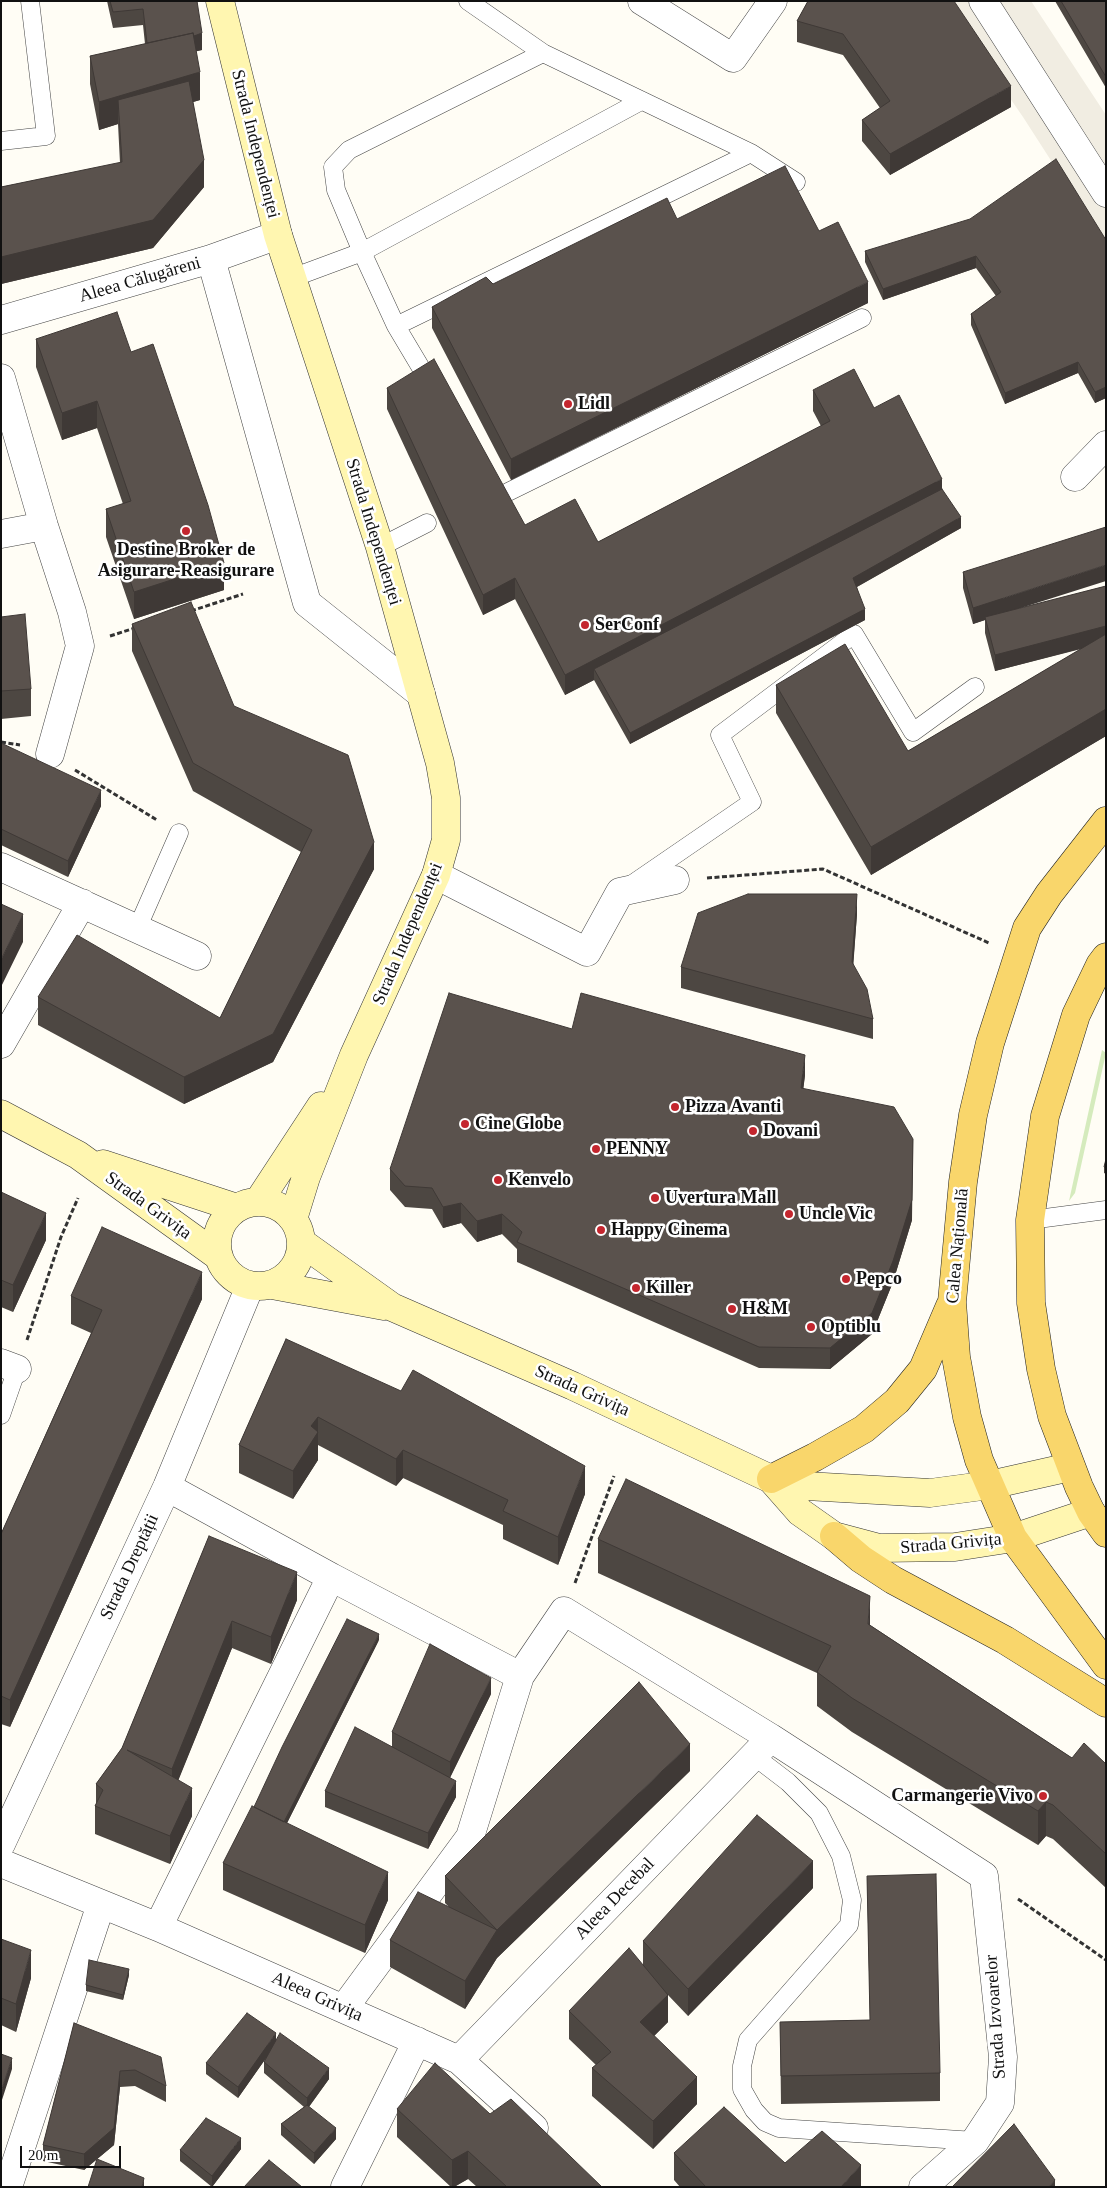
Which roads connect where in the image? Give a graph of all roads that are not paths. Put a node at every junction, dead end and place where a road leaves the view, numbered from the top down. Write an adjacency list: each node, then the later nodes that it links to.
1 (30, 1): 9 (lane)
2 (220, 1): 13 (main road, Strada Independenței)
3 (468, 1): 7 (lane)
4 (642, 1): 5 (street)
5 (773, 1)
6 (982, 1): 12 (street)
7 (543, 53): 8 (lane); 14 (lane)
8 (641, 101): 10 (lane); 14 (lane)
9 (1, 141)
10 (751, 153): 11 (lane); 19 (lane)
11 (796, 182)
12 (1106, 193)
13 (278, 235): 15 (street, Aleea Călugăreni); 16 (main road, Strada Independenței)
14 (362, 252): 16 (lane); 19 (lane)
15 (211, 259): 18 (street, Aleea Călugăreni); 30 (street)
16 (292, 278): 28 (main road, Strada Independenței)
17 (862, 318): 24 (lane)
18 (1, 320)
19 (396, 326): 20 (lane)
20 (421, 368)
21 (1, 378): 26 (street)
22 (1106, 445): 23 (street)
23 (1075, 477)
24 (508, 492)
25 (427, 523): 28 (lane)
26 (44, 526): 27 (street); 31 (street)
27 (1, 534)
28 (380, 547): 30 (main road, Strada Independenței)
29 (975, 687): 37 (lane)
30 (421, 694): 35 (main road, Strada Independenței)
31 (50, 754)
32 (1106, 821): 52 (main road, Calea Națională)
33 (179, 833): 39 (lane)
34 (1, 867): 38 (street)
35 (436, 875): 37 (street); 43 (main road, Strada Independenței)
36 (674, 880): 37 (street)
37 (620, 892)
38 (82, 903): 39 (street); 42 (street)
39 (137, 928): 40 (street)
40 (197, 956)
41 (1104, 965): 48 (main road)
42 (1, 1044)
43 (354, 1055): 46 (main road, Strada Independenței); 49 (main road, Strada Independenței)
44 (1, 1114): 45 (main road, Strada Grivița)
45 (78, 1156): 46 (main road, Strada Grivița); 50 (main road, Strada Grivița)
46 (247, 1205): 49 (main road); 50 (main road)
47 (1106, 1210): 48 (lane)
48 (1030, 1220): 56 (main road)
49 (297, 1230): 51 (main road); 53 (main road, Strada Grivița)
50 (218, 1256): 51 (main road)
51 (261, 1285): 53 (main road, Strada Grivița); 59 (street, Strada Dreptății)
52 (952, 1302): 57 (main road); 58 (main road, Calea Națională)
53 (392, 1307): 57 (main road, Strada Grivița)
54 (9, 1366): 55 (lane)
55 (1, 1415)
56 (1070, 1467): 58 (main road, Strada Grivița); 60 (main road)
57 (770, 1479): 58 (main road, Strada Grivița); 61 (main road, Strada Grivița)
58 (990, 1486): 62 (main road, Calea Națională)
59 (167, 1487): 63 (street); 68 (street, Strada Dreptății)
60 (1098, 1523): 62 (main road, Strada Grivița)
61 (834, 1536): 62 (main road, Strada Grivița); 66 (main road)
62 (1012, 1538): 64 (main road, Calea Națională)
63 (331, 1577): 65 (street); 71 (street)
64 (1106, 1665)
65 (520, 1676): 67 (street); 72 (street)
66 (1106, 1704)
67 (762, 1747): 74 (street, Aleea Decebal); 75 (street, Strada Izvoarelor); 75 (lane)
68 (1, 1844)
69 (1, 1863): 70 (street, Aleea Grivița)
70 (101, 1904): 71 (street, Aleea Grivița); 77 (street)
71 (158, 1927): 72 (street, Aleea Grivița)
72 (344, 2008): 73 (street, Aleea Grivița)
73 (417, 2041): 74 (street, Aleea Grivița); 78 (street)
74 (459, 2060): 76 (street, Aleea Grivița)
75 (974, 2140): 79 (street, Strada Izvoarelor)
76 (554, 2147)
77 (8, 2187)
78 (345, 2187)
79 (923, 2187)

